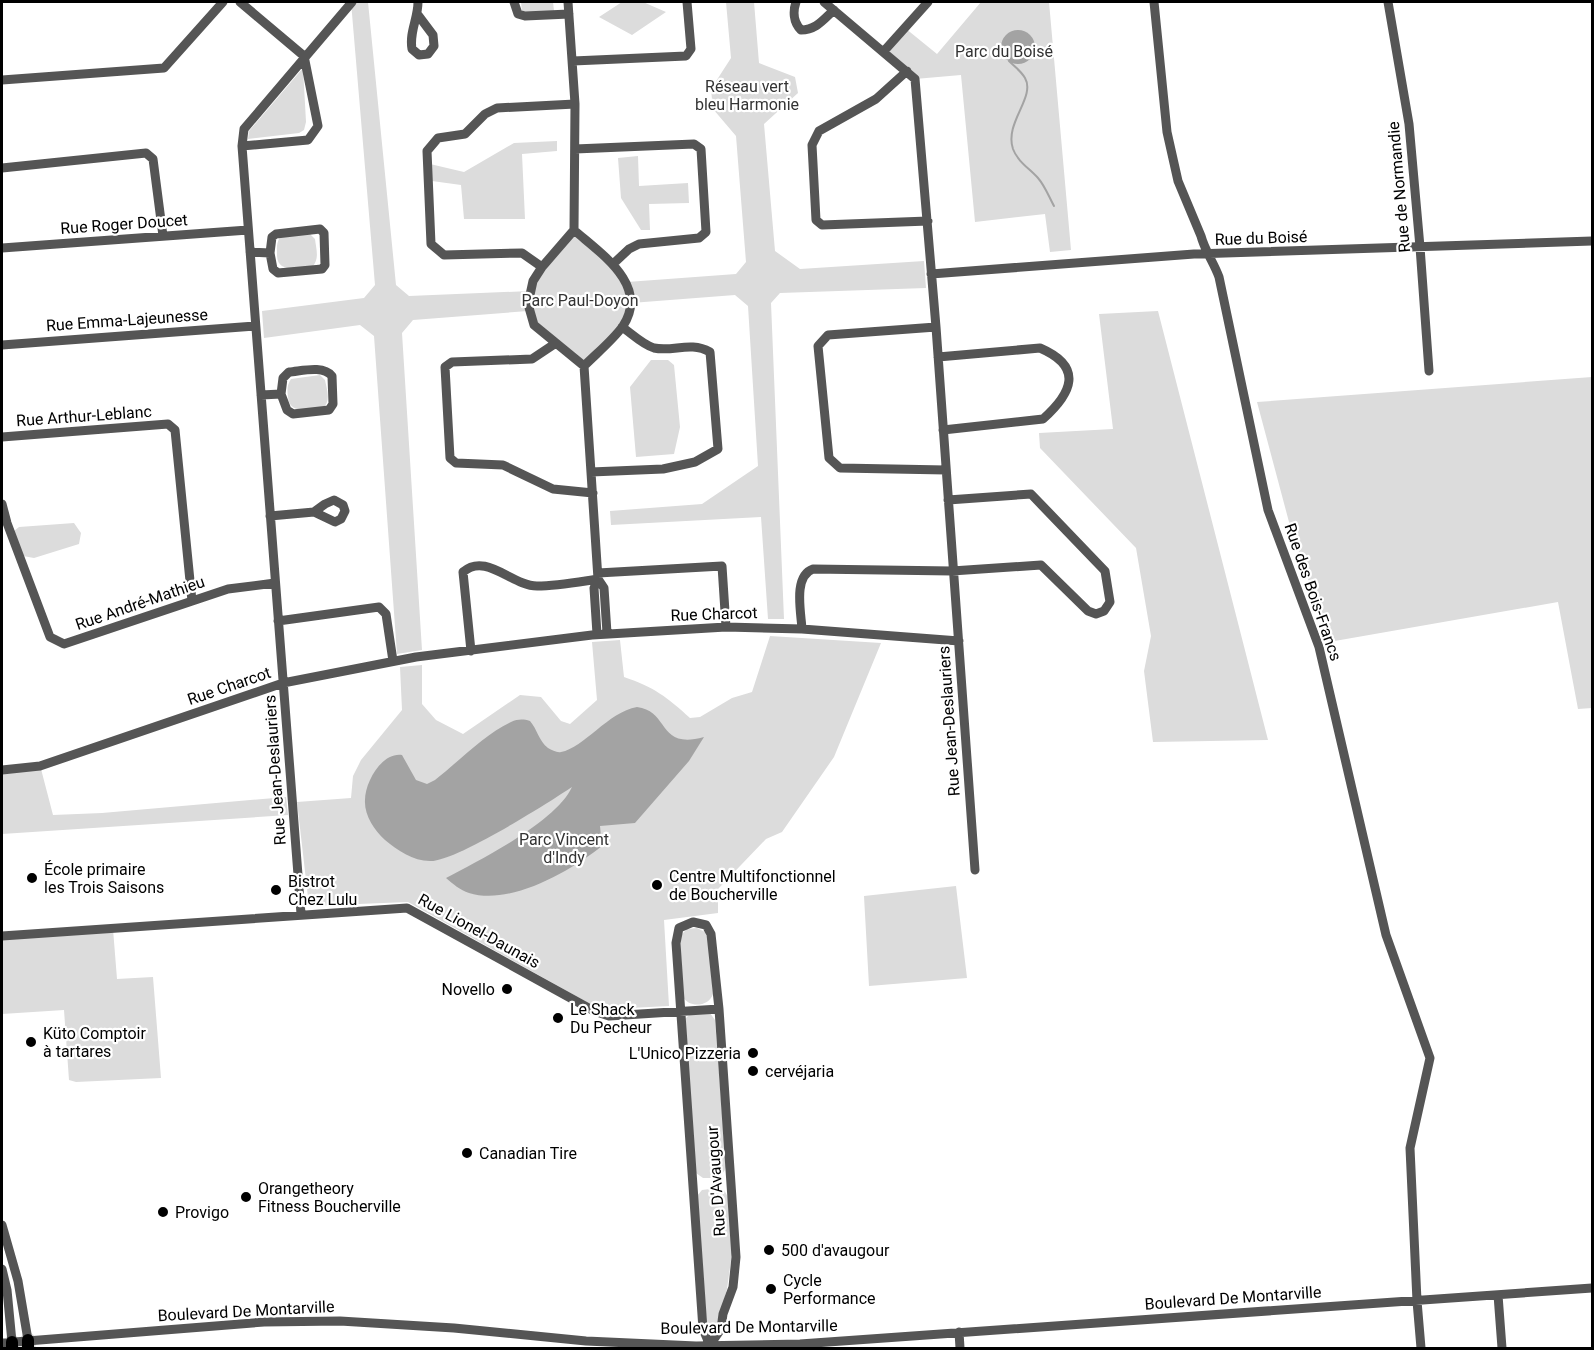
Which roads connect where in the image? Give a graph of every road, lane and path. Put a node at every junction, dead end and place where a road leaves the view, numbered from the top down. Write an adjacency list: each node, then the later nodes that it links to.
1 (223, 2): 20 (street)
2 (240, 2): 17 (street)
3 (352, 2): 17 (street, Rue Jean-Deslauriers)
4 (418, 2): 15 (street)
5 (514, 2): 14 (street)
6 (568, 2): 14 (street)
7 (687, 2): 18 (street)
8 (796, 2): 13 (street)
9 (824, 2): 13 (street, Rue Jean-Deslauriers)
10 (928, 2): 16 (street)
11 (1154, 2): 34 (street, Rue des Bois-Francs)
12 (1388, 2): 30 (street, Rue de Normandie)
13 (834, 10): 16 (street, Rue Jean-Deslauriers)
14 (569, 14): 18 (street)
15 (418, 15)
16 (884, 51): 19 (street, Rue Jean-Deslauriers)
17 (304, 56): 22 (street, Rue Jean-Deslauriers); 22 (street)
18 (573, 61): 21 (street)
19 (907, 71): 25 (street, Rue Jean-Deslauriers); 25 (street)
20 (2, 80)
21 (575, 104): 23 (street); 36 (street)
22 (242, 146): 26 (street, Rue Jean-Deslauriers)
23 (575, 149): 27 (street); 35 (street)
24 (2, 168): 28 (street)
25 (928, 221): 37 (street, Rue Jean-Deslauriers)
26 (248, 230): 28 (street, Rue Roger Doucet); 32 (street, Rue Jean-Deslauriers)
27 (574, 230): 35 (street); 36 (street)
28 (163, 236): 31 (street, Rue Roger Doucet)
29 (1593, 241): 30 (street, Rue du Boisé)
30 (1420, 247): 34 (street, Rue du Boisé); 45 (street, Rue de Normandie)
31 (2, 248)
32 (250, 252): 33 (street); 38 (street, Rue Jean-Deslauriers)
33 (270, 253): 33 (street)
34 (1208, 254): 37 (street, Rue du Boisé); 79 (street, Rue des Bois-Francs)
35 (613, 264): 39 (street)
36 (542, 267): 41 (street)
37 (931, 274): 40 (street, Rue Jean-Deslauriers)
38 (255, 326): 42 (street, Rue Emma-Lajeunesse); 47 (street, Rue Jean-Deslauriers)
39 (622, 327): 44 (street); 51 (street)
40 (936, 327): 43 (street, Rue Jean-Deslauriers); 50 (street)
41 (556, 343): 44 (street); 52 (street)
42 (2, 345)
43 (938, 357): 48 (street, Rue Jean-Deslauriers); 48 (street)
44 (584, 366): 51 (street)
45 (1429, 370)
46 (281, 394): 46 (street); 47 (street)
47 (261, 395): 56 (street, Rue Jean-Deslauriers)
48 (943, 430): 50 (street, Rue Jean-Deslauriers)
49 (2, 437): 60 (street, Rue Arthur-Leblanc)
50 (946, 470): 53 (street, Rue Jean-Deslauriers)
51 (591, 472): 52 (street)
52 (593, 493): 58 (street)
53 (948, 500): 57 (street, Rue Jean-Deslauriers); 57 (street)
54 (2, 504): 60 (street, Rue André-Mathieu)
55 (314, 512): 56 (street)
56 (270, 516): 59 (street, Rue Jean-Deslauriers)
57 (952, 571): 63 (street); 65 (street, Rue Jean-Deslauriers)
58 (598, 576): 62 (street); 64 (street); 66 (street)
59 (275, 583): 60 (street, Rue André-Mathieu); 61 (street, Rue Jean-Deslauriers)
60 (192, 601)
61 (278, 621): 67 (street); 68 (street, Rue Jean-Deslauriers)
62 (726, 627): 63 (street, Rue Charcot); 64 (street, Rue Charcot)
63 (802, 629): 65 (street, Rue Charcot)
64 (602, 634): 66 (street, Rue Charcot)
65 (959, 641): 70 (street, Rue Jean-Deslauriers)
66 (471, 651): 67 (street, Rue Charcot)
67 (393, 662): 68 (street, Rue Charcot)
68 (283, 683): 69 (street, Rue Charcot); 71 (street, Rue Jean-Deslauriers)
69 (2, 770)
70 (975, 870)
71 (301, 914): 72 (street, Rue Lionel-Daunais); 74 (street, Rue Lionel-Daunais)
72 (2, 936)
73 (719, 1009): 74 (street, Rue Lionel-Daunais); 74 (street, Rue D'Avaugour); 83 (street, Rue D'Avaugour)
74 (682, 1011): 83 (street, Rue D'Avaugour)
75 (2, 1225): 82 (street)
76 (2, 1269): 81 (street)
77 (1593, 1288): 78 (street, Boulevard De Montarville)
78 (1498, 1295): 79 (street, Boulevard De Montarville); 86 (street)
79 (1417, 1301): 80 (street, Boulevard De Montarville); 85 (street)
80 (959, 1332): 83 (street, Boulevard De Montarville); 84 (street)
81 (8, 1344): 82 (street, Boulevard De Montarville)
82 (28, 1344): 83 (street, Boulevard De Montarville)
83 (710, 1347)
84 (960, 1348)
85 (1421, 1348)
86 (1502, 1348)

